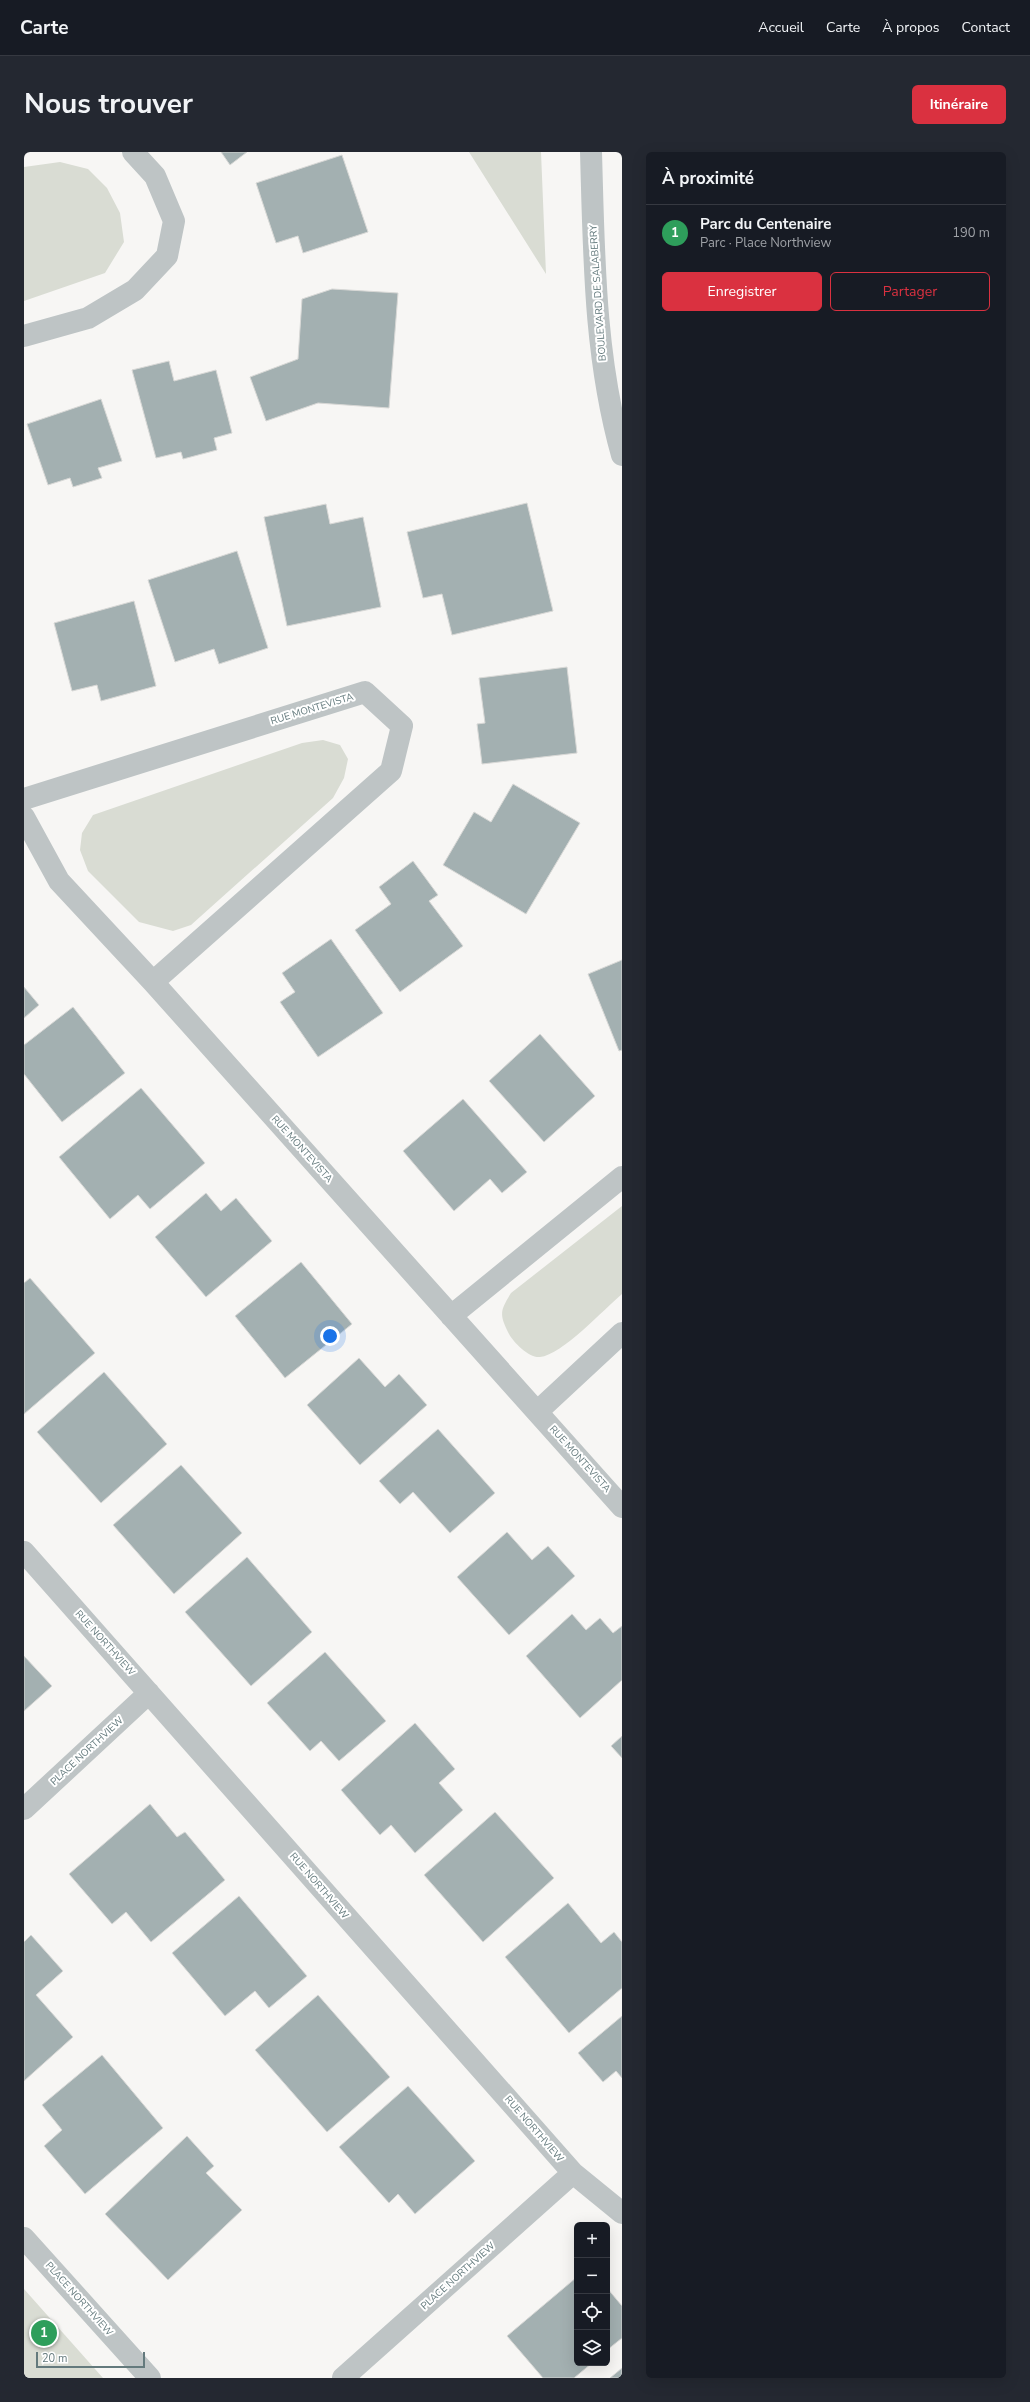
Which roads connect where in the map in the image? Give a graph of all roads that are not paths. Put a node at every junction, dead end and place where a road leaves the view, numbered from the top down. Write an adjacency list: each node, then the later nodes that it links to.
1 (133, 152): 3 (street)
2 (591, 152): 4 (street, BOULEVARD DE SALABERRY)
3 (24, 336)
4 (622, 455)
5 (24, 799): 7 (street, RUE MONTEVISTA)
6 (24, 817): 7 (street, RUE MONTEVISTA)
7 (154, 982): 9 (street, RUE MONTEVISTA)
8 (622, 1177): 9 (street)
9 (452, 1316): 11 (street, RUE MONTEVISTA)
10 (622, 1333): 11 (street)
11 (537, 1412): 12 (street, RUE MONTEVISTA)
12 (622, 1507)
13 (24, 1552): 14 (street, RUE NORTHVIEW)
14 (149, 1693): 15 (street, PLACE NORTHVIEW); 16 (street, RUE NORTHVIEW)
15 (24, 1808)
16 (573, 2173): 17 (street, RUE NORTHVIEW); 20 (street, PLACE NORTHVIEW)
17 (622, 2213)
18 (24, 2238): 19 (street, PLACE NORTHVIEW)
19 (150, 2378)
20 (343, 2378)

